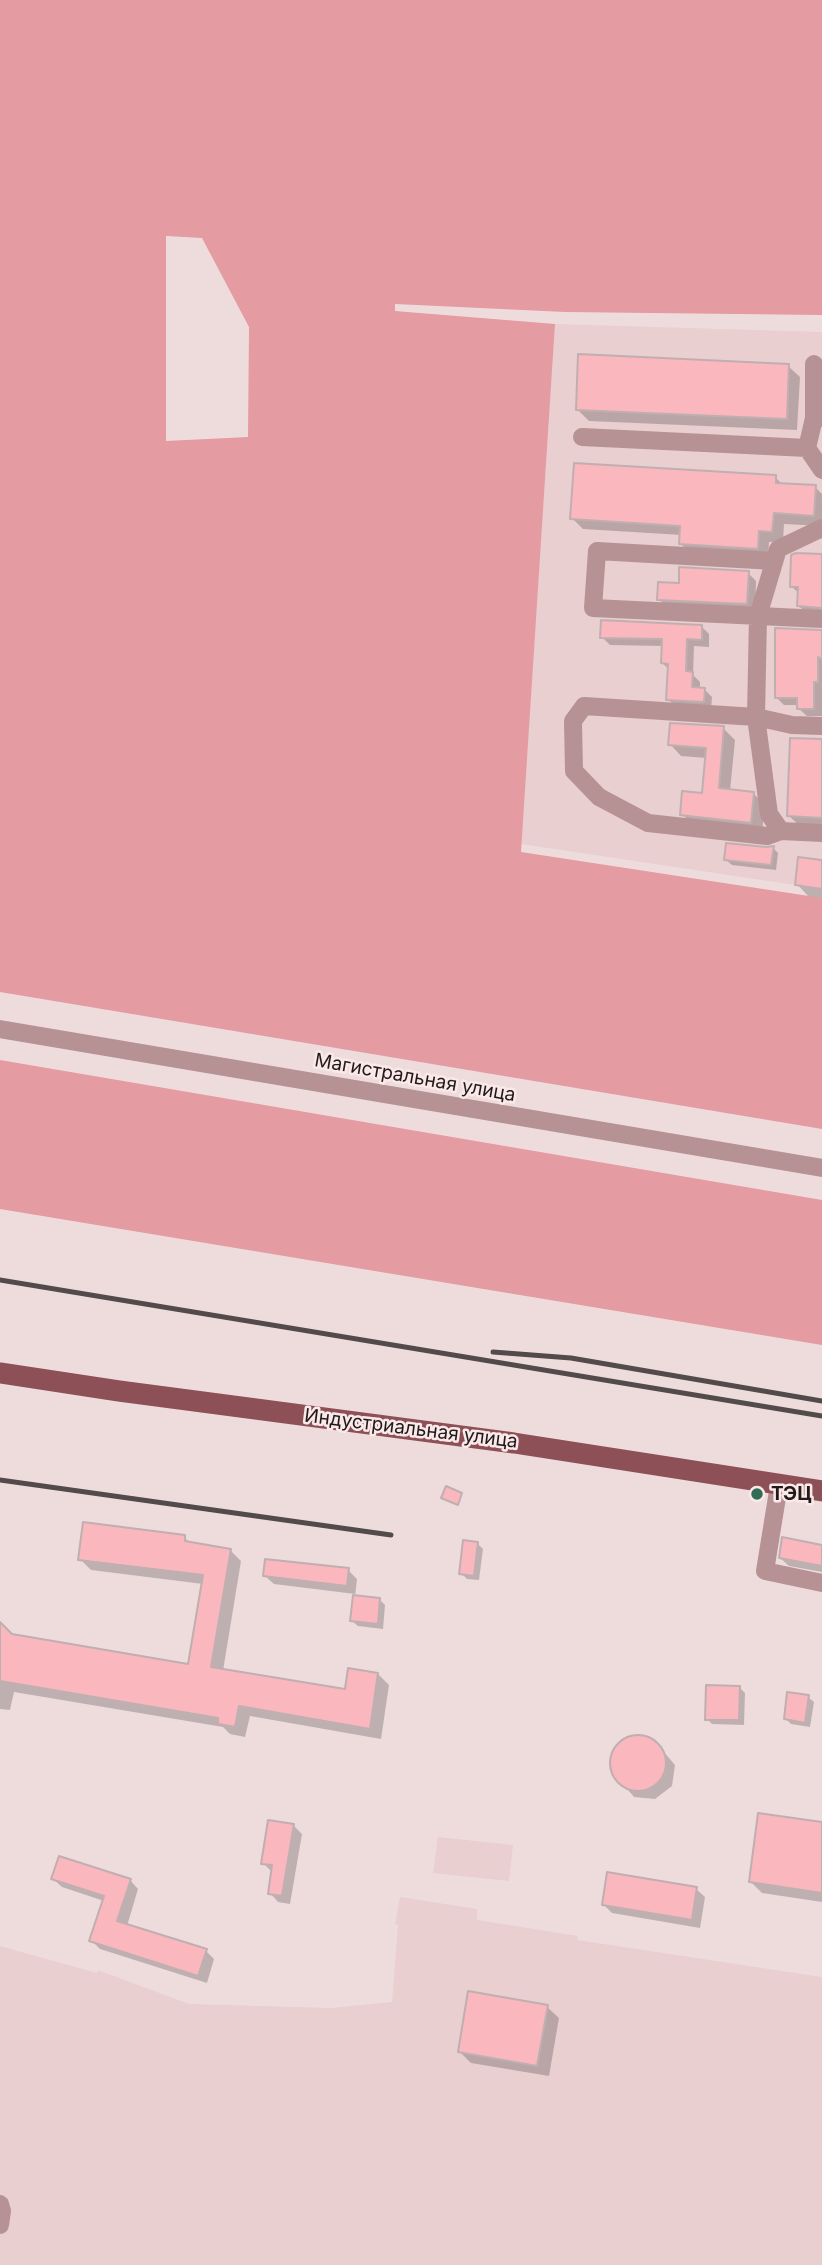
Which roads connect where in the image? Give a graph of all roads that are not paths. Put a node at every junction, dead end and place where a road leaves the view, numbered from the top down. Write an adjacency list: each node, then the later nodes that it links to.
1 (814, 364): 2 (street)
2 (818, 418): 4 (street)
3 (582, 437): 4 (street)
4 (807, 448): 5 (street)
5 (822, 470)
6 (822, 528): 7 (street)
7 (774, 561): 8 (street); 8 (street)
8 (758, 617): 9 (street); 10 (street)
9 (822, 619)
10 (756, 717): 11 (street); 12 (street); 12 (street)
11 (822, 726)
12 (781, 831): 13 (street)
13 (822, 833)
14 (0, 1029): 15 (street, Магистральная улица)
15 (822, 1168)
16 (0, 1373): 17 (main road, Индустриальная улица)
17 (779, 1485): 18 (main road, Индустриальная улица); 19 (street)
18 (822, 1491)
19 (822, 1583)
20 (0, 2204): 21 (street)
21 (0, 2224)

